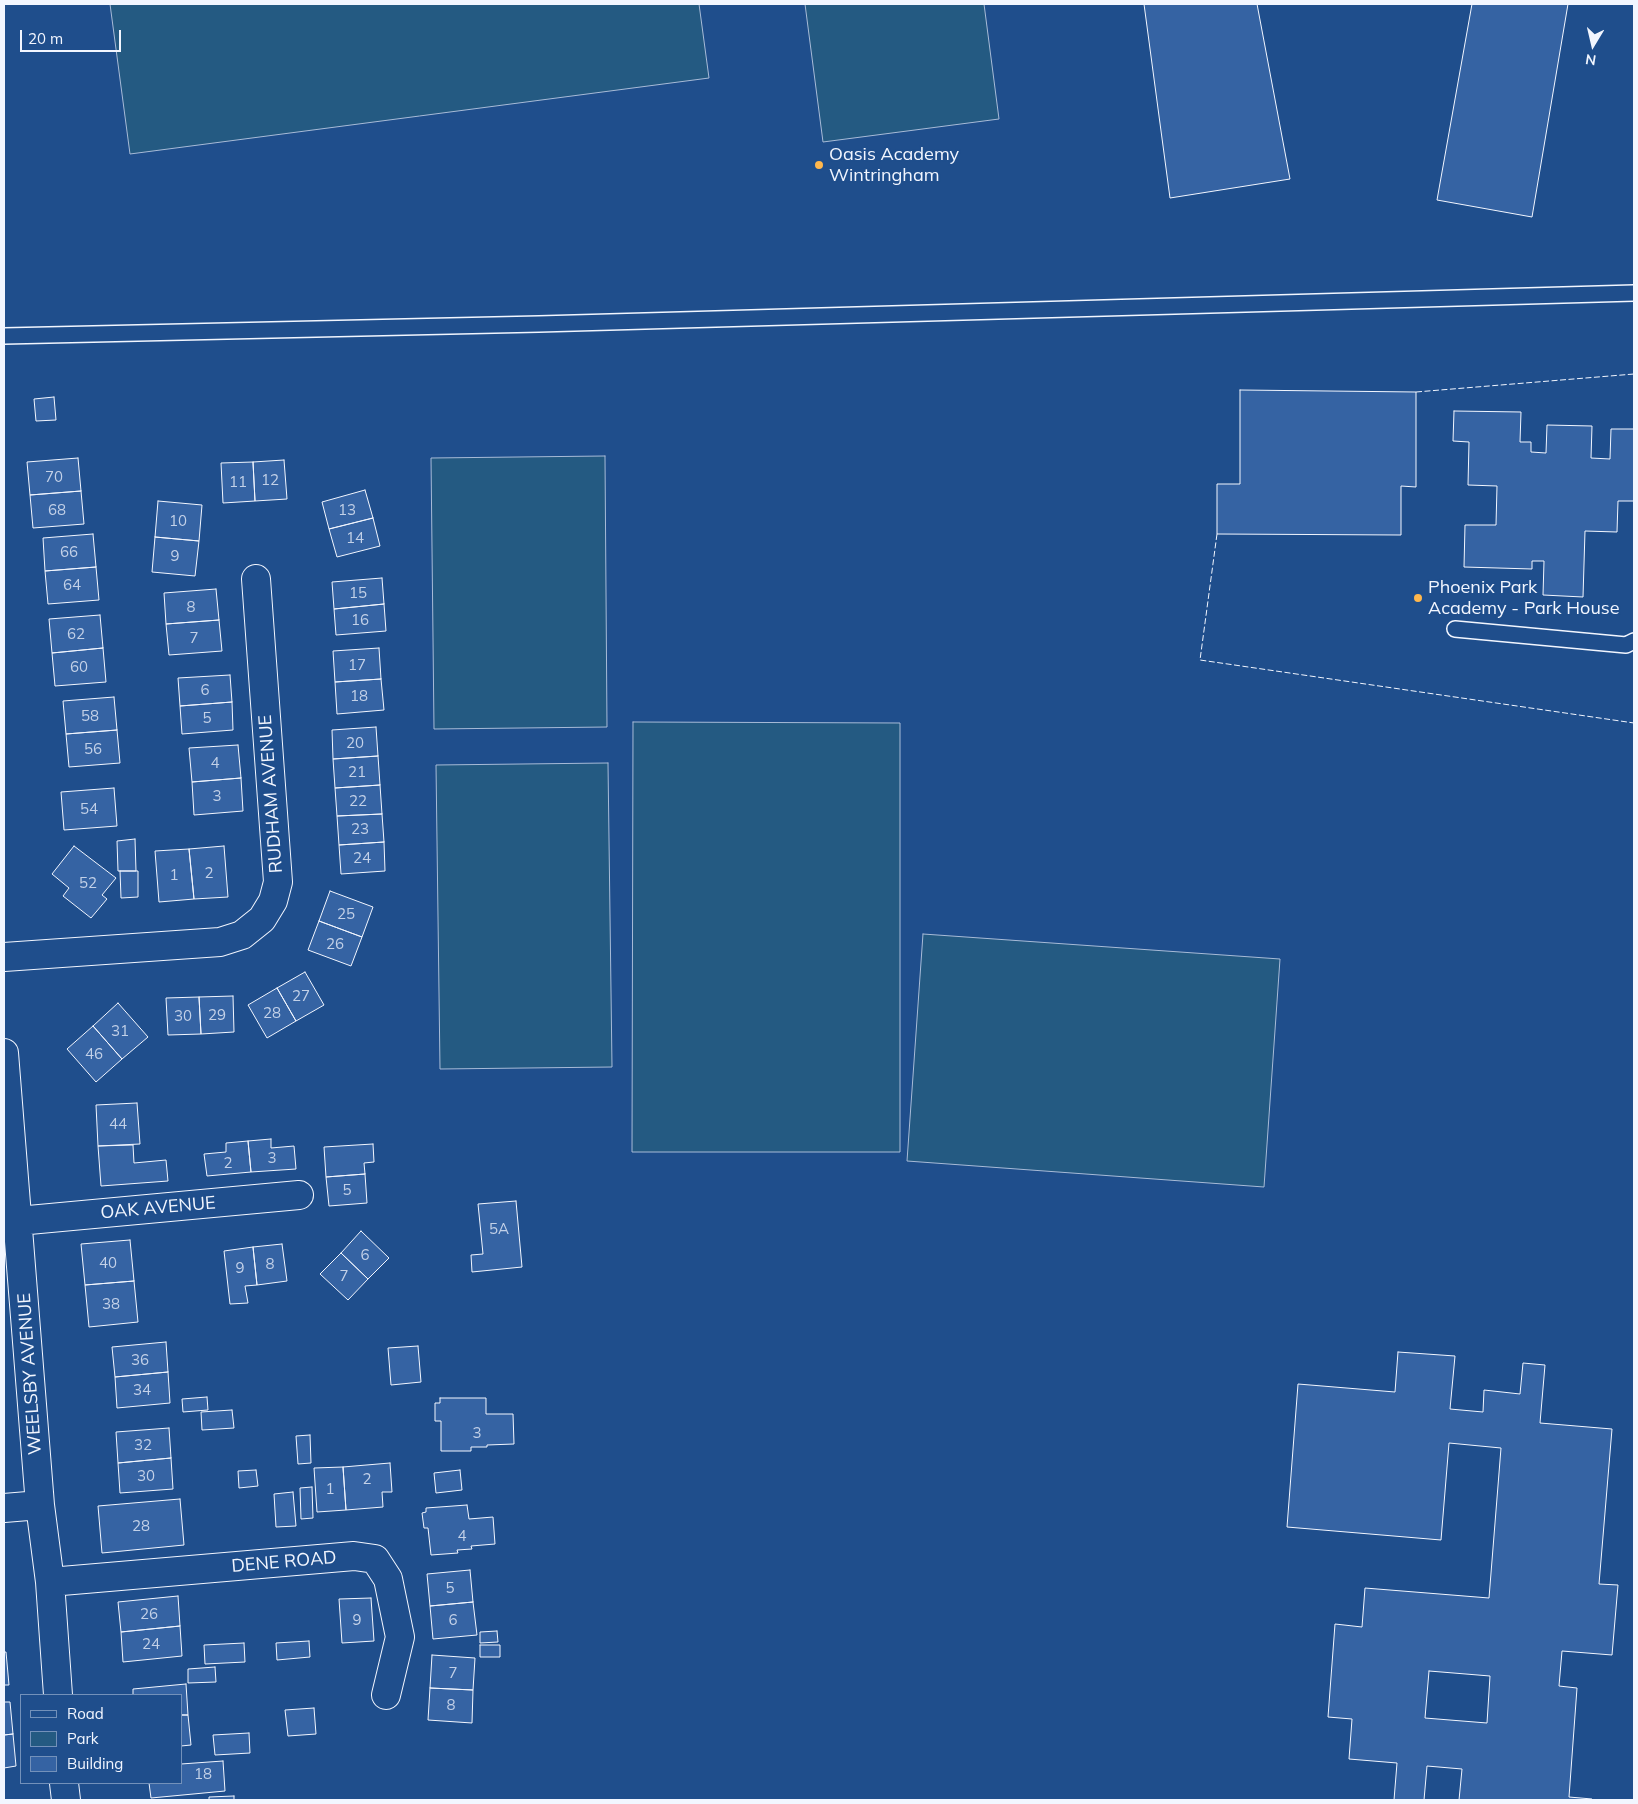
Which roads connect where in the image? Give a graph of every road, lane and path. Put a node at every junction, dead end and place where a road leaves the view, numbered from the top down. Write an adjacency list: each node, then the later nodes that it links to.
1 (1634, 293): 2 (lane)
2 (4, 336)
3 (256, 579): 6 (street, RUDHAM AVENUE)
4 (1455, 629): 5 (lane)
5 (1634, 641)
6 (4, 957)
7 (4, 1053): 8 (street, WEELSBY AVENUE)
8 (9, 1192): 10 (street, WEELSBY AVENUE)
9 (299, 1195): 10 (street, OAK AVENUE)
10 (18, 1221): 11 (street, WEELSBY AVENUE)
11 (40, 1505): 12 (street); 13 (street, WEELSBY AVENUE)
12 (4, 1508)
13 (50, 1582): 14 (street, WEELSBY AVENUE); 15 (street, DENE ROAD)
14 (58, 1694)
15 (386, 1695)
16 (64, 1784): 17 (street)
17 (66, 1800)

